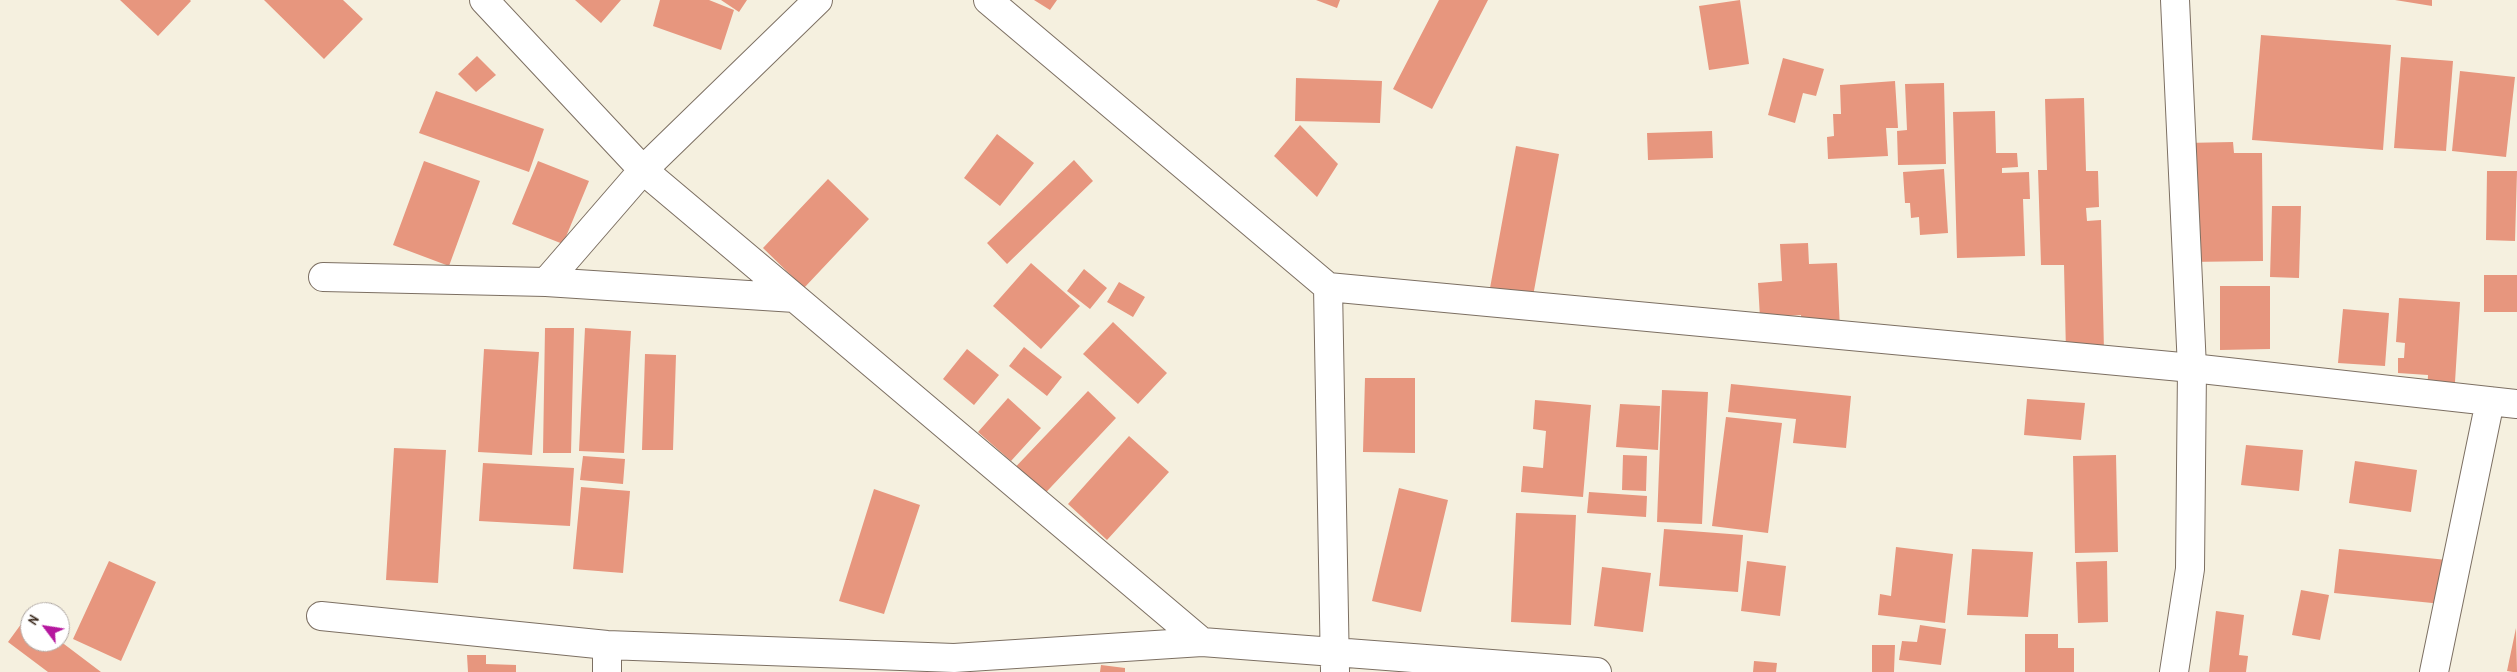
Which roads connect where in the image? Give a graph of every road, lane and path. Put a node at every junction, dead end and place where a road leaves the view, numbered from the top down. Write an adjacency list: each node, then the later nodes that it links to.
1 (484, 0): 5 (street)
2 (818, 0): 5 (street)
3 (988, 0): 8 (street)
4 (2175, 0): 10 (street)
5 (643, 170): 7 (street); 9 (street)
6 (323, 276): 7 (street)
7 (546, 282): 9 (street)
8 (1328, 287): 10 (street); 16 (street)
9 (795, 298): 14 (street)
10 (2192, 368): 11 (street); 20 (street)
11 (2490, 401): 12 (street); 21 (street)
12 (2517, 404)
13 (321, 616): 15 (street)
14 (1202, 642): 16 (street); 17 (street)
15 (607, 645): 17 (street); 18 (street)
16 (1335, 662): 19 (street)
17 (954, 665)
18 (607, 672)
19 (1597, 672)
20 (2174, 672)
21 (2434, 672)

